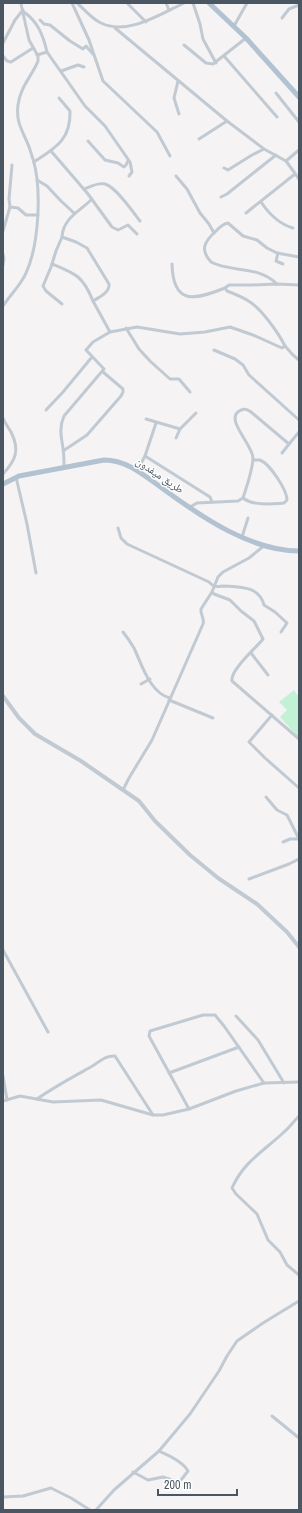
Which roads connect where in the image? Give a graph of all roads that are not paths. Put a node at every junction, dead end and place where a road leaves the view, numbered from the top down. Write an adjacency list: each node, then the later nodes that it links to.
1 (21, 3): 12 (street)
2 (72, 3): 26 (street)
3 (78, 3): 17 (street)
4 (128, 3): 15 (street)
5 (166, 3): 11 (street)
6 (184, 3): 11 (street)
7 (193, 3): 27 (street)
8 (209, 3): 16 (main road)
9 (247, 3): 16 (street)
10 (299, 5): 13 (street)
11 (169, 10): 15 (street)
12 (23, 11): 19 (street); 21 (street); 22 (street)
13 (282, 18)
14 (40, 20): 26 (street)
15 (146, 22): 17 (street)
16 (234, 26): 18 (main road)
17 (115, 28): 30 (street)
18 (246, 38): 25 (street); 32 (main road)
19 (3, 42)
20 (184, 45): 27 (street)
21 (33, 48): 23 (street); 24 (street)
22 (47, 52): 23 (street); 29 (street)
23 (37, 55): 47 (street)
24 (3, 56)
25 (224, 56): 27 (street); 35 (street)
26 (95, 57): 44 (street)
27 (216, 63)
28 (84, 68): 29 (street)
29 (61, 71): 45 (street)
30 (178, 81): 34 (street); 36 (street)
31 (276, 93): 37 (street)
32 (298, 93)
33 (59, 98): 42 (street)
34 (179, 114)
35 (277, 117)
36 (227, 121): 38 (street); 40 (street)
37 (299, 122)
38 (199, 139)
39 (88, 141): 45 (street)
40 (264, 149): 43 (street); 49 (street)
41 (299, 150): 46 (street)
42 (51, 151): 47 (street); 55 (street)
43 (276, 155): 46 (street); 56 (street)
44 (170, 156)
45 (128, 160): 51 (street)
46 (286, 161): 50 (street)
47 (34, 162): 54 (street)
48 (12, 165): 59 (street)
49 (224, 168)
50 (295, 174): 53 (street); 58 (street)
51 (128, 176)
52 (176, 176): 66 (street)
53 (299, 179)
54 (37, 180): 60 (street); 62 (street)
55 (84, 189): 57 (street); 63 (street)
56 (221, 197)
57 (91, 200): 60 (street); 67 (street)
58 (261, 202): 61 (street); 64 (street)
59 (10, 207): 62 (street); 65 (street)
60 (74, 213): 68 (street)
61 (246, 213)
62 (38, 215): 81 (street)
63 (140, 221)
64 (293, 228)
65 (3, 231)
66 (214, 233): 69 (street); 76 (street)
67 (137, 234)
68 (62, 237): 72 (street); 79 (street)
69 (278, 253): 71 (street); 74 (street)
70 (3, 254): 75 (street)
71 (299, 257)
72 (52, 264): 79 (street); 80 (street)
73 (172, 264): 78 (street)
74 (283, 264)
75 (3, 265)
76 (277, 284): 77 (street); 78 (street)
77 (299, 285)
78 (225, 288): 84 (street)
79 (93, 301): 83 (street)
80 (62, 304)
81 (3, 306)
82 (126, 328): 83 (street); 84 (street); 89 (street)
83 (110, 332): 86 (street)
84 (285, 346): 87 (street)
85 (214, 350): 94 (street)
86 (92, 357): 88 (street); 90 (street)
87 (299, 360)
88 (103, 372): 100 (street); 100 (street)
89 (190, 392)
90 (46, 410)
91 (196, 412): 96 (street)
92 (3, 418): 106 (street)
93 (146, 419): 95 (street)
94 (299, 420)
95 (156, 423): 96 (street); 102 (street)
96 (180, 429): 98 (street)
97 (299, 432): 99 (street)
98 (176, 438)
99 (289, 444): 101 (street); 103 (street)
100 (63, 451): 104 (street)
101 (282, 453)
102 (145, 456): 105 (street); 110 (street)
103 (253, 460): 109 (street); 109 (street)
104 (64, 468): 105 (main road, طريق ميفدون); 107 (main road, طريق ميفدون)
105 (138, 471): 111 (main road, طريق ميفدون)
106 (3, 474)
107 (16, 477): 108 (main road, طريق ميفدون); 117 (street)
108 (3, 484)
109 (243, 498): 110 (street)
110 (212, 502): 111 (street)
111 (190, 507): 114 (main road, طريق ميفدون)
112 (248, 518): 114 (street)
113 (118, 528): 118 (street)
114 (242, 537): 115 (main road, طريق ميفدون)
115 (264, 546): 116 (main road, طريق ميفدون); 118 (street)
116 (299, 551)
117 (36, 573)
118 (214, 586): 119 (street); 121 (street)
119 (212, 592): 122 (street); 127 (street)
120 (123, 632): 124 (street)
121 (281, 632)
122 (251, 653): 123 (street); 128 (street)
123 (268, 675)
124 (150, 679): 125 (street); 127 (street)
125 (141, 684)
126 (3, 696): 132 (street)
127 (170, 699): 129 (street); 132 (street)
128 (272, 715): 130 (street); 131 (street)
129 (213, 718)
130 (299, 739)
131 (299, 788)
132 (122, 790): 138 (street)
133 (266, 797): 134 (street)
134 (299, 839): 135 (street)
135 (283, 842)
136 (299, 859): 137 (street)
137 (249, 879)
138 (299, 947)
139 (3, 950): 141 (street)
140 (236, 1016): 147 (street)
141 (48, 1032)
142 (239, 1047): 143 (street); 143 (street); 146 (street)
143 (169, 1073): 151 (street)
144 (3, 1076): 149 (street)
145 (299, 1082): 147 (street)
146 (264, 1083): 147 (street); 151 (street)
147 (284, 1083)
148 (36, 1099): 149 (street); 152 (street); 152 (street)
149 (7, 1100): 150 (street)
150 (3, 1101)
151 (189, 1109): 152 (street)
152 (153, 1115)
153 (299, 1116): 154 (street)
154 (299, 1275)
155 (299, 1301): 158 (street)
156 (272, 1416): 157 (street)
157 (299, 1438)
158 (159, 1451): 159 (street); 159 (street)
159 (133, 1472): 162 (street)
160 (3, 1497): 161 (street)
161 (90, 1510)
162 (96, 1510)

